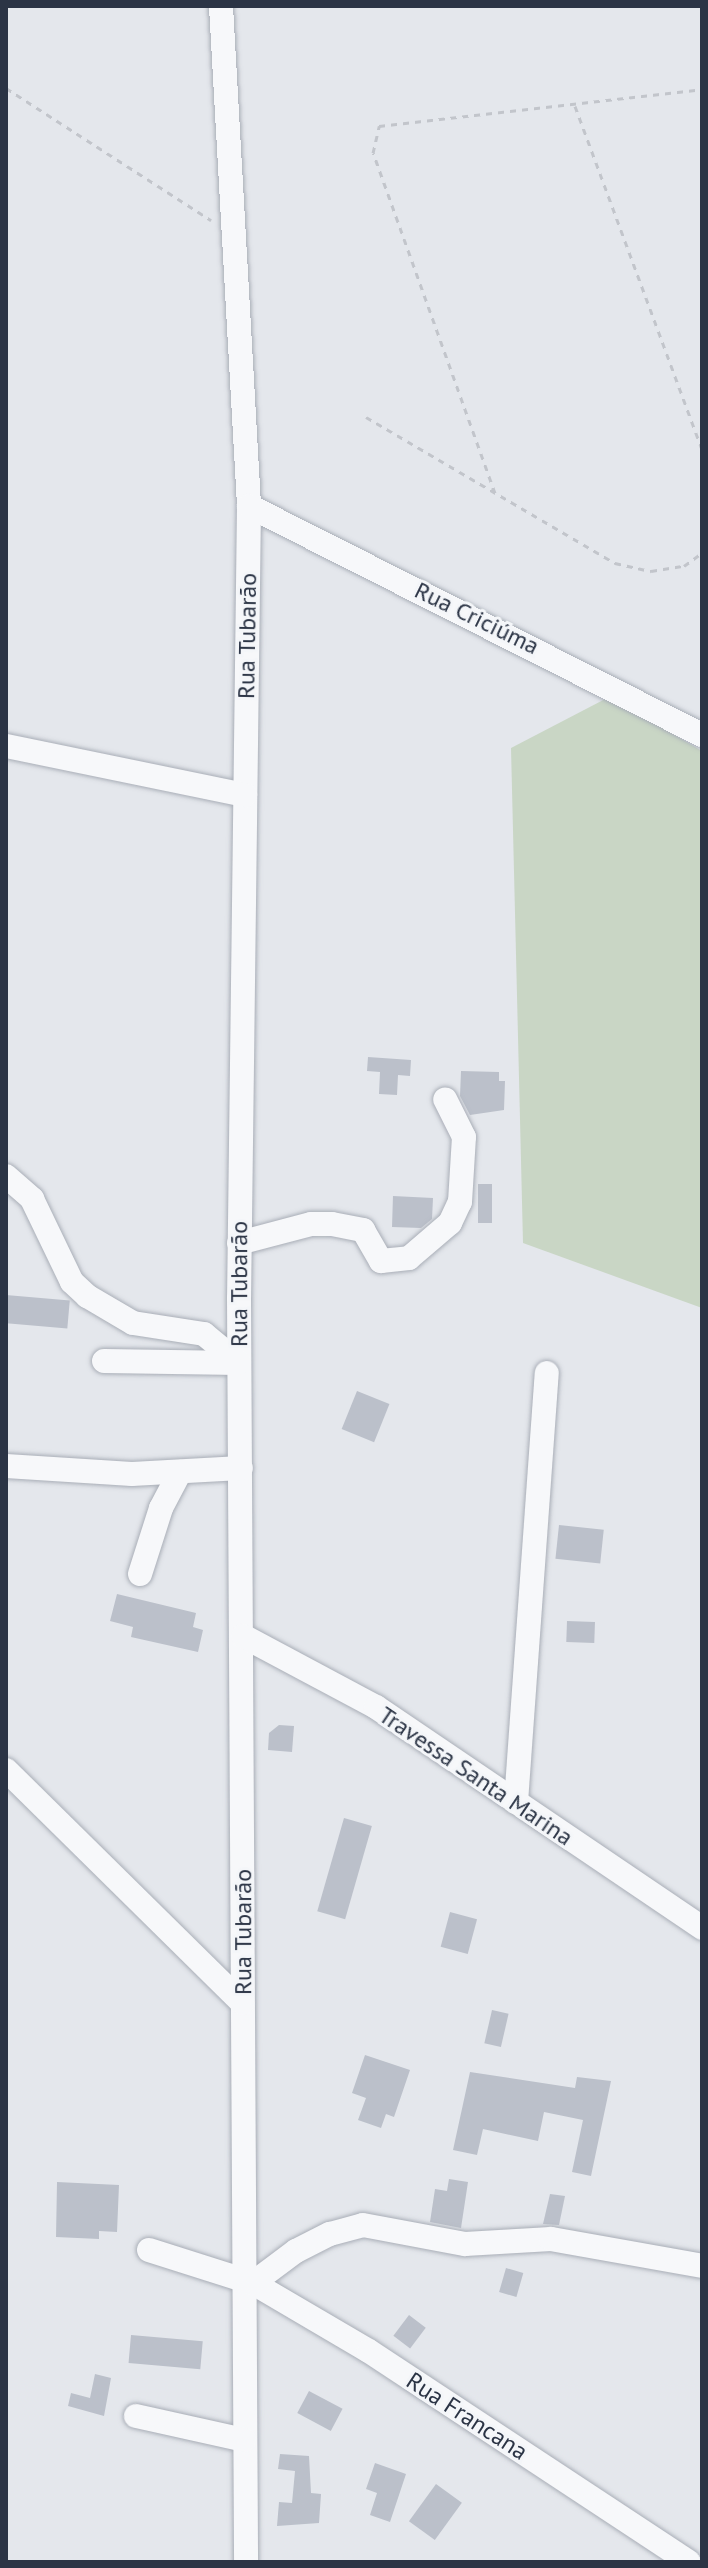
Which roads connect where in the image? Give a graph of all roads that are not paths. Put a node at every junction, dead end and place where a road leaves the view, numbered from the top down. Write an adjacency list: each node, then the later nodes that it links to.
1 (221, 6): 2 (street, Rua Tubarão)
2 (249, 506): 3 (street, Rua Criciúma); 5 (street, Rua Tubarão)
3 (702, 735)
4 (6, 746): 5 (street)
5 (245, 795): 8 (street, Rua Tubarão)
6 (445, 1099): 8 (street)
7 (6, 1176): 10 (street)
8 (239, 1243): 10 (street, Rua Tubarão)
9 (104, 1361): 10 (street)
10 (239, 1363): 13 (street, Rua Tubarão)
11 (547, 1373): 18 (street)
12 (6, 1466): 14 (street)
13 (241, 1468): 14 (street); 16 (street, Rua Tubarão)
14 (180, 1472): 15 (street)
15 (140, 1574)
16 (243, 1636): 18 (street, Travessa Santa Marina); 20 (street, Rua Tubarão)
17 (6, 1770): 20 (street)
18 (516, 1802): 19 (street, Travessa Santa Marina)
19 (702, 1928)
20 (242, 2003): 23 (street, Rua Tubarão)
21 (149, 2250): 23 (street, Rua Francana)
22 (702, 2266): 23 (street)
23 (247, 2280): 25 (street, Rua Tubarão); 27 (street, Rua Francana)
24 (136, 2416): 25 (street)
25 (244, 2440): 26 (street, Rua Tubarão)
26 (246, 2562)
27 (689, 2562)

